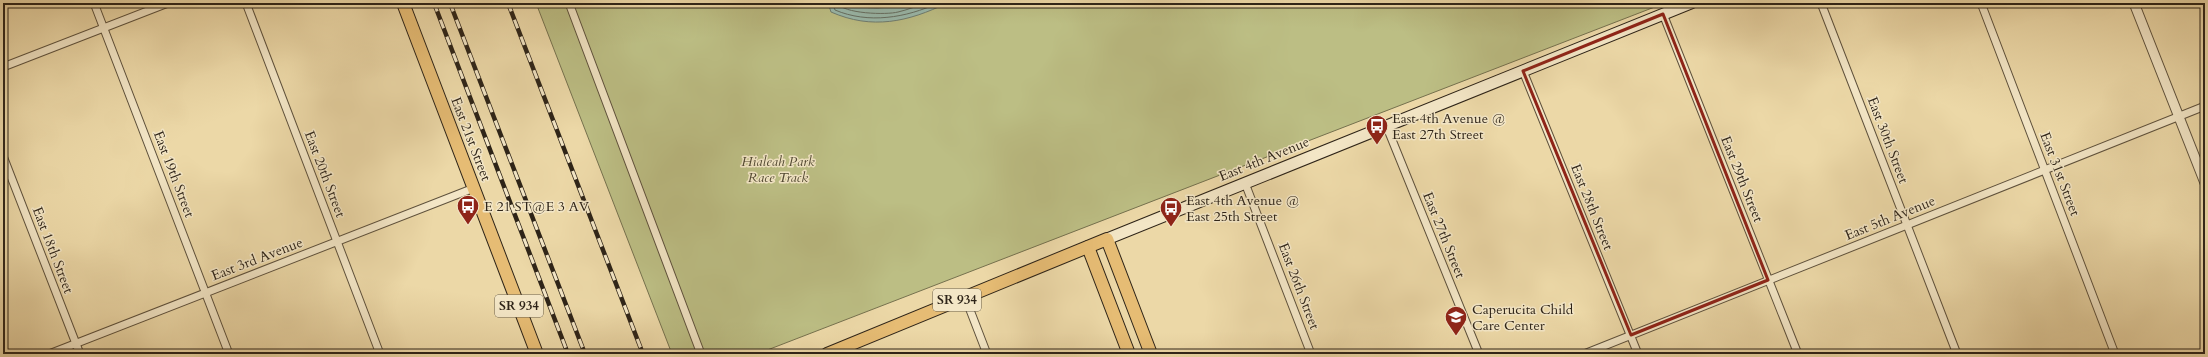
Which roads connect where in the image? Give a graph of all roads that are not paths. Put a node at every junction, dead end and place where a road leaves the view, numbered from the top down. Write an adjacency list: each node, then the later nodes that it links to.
1 (94, 3): 11 (street, East 19th Street)
2 (168, 3): 11 (street)
3 (246, 3): 24 (street, East 20th Street)
4 (403, 3): 21 (main road, East 21st Street / SR 934)
5 (569, 3): 37 (street)
6 (1691, 3): 10 (main road, East 4th Avenue)
7 (1821, 3): 22 (street, East 30th Street)
8 (1981, 3): 18 (street, East 31st Street)
9 (2134, 3): 15 (street)
10 (1663, 14): 13 (main road, East 4th Avenue); 26 (street, East 29th Street)
11 (103, 27): 12 (street); 27 (street, East 19th Street)
12 (3, 67)
13 (1523, 71): 16 (main road, East 4th Avenue); 29 (street, East 28th Street)
14 (2205, 106): 15 (street, East 5th Avenue)
15 (2178, 116): 18 (street, East 5th Avenue); 20 (street)
16 (1386, 125): 19 (main road, East 4th Avenue); 42 (street, East 27th Street)
17 (3, 156): 30 (street, East 18th Street)
18 (2044, 170): 22 (street, East 5th Avenue); 47 (street, East 31st Street)
19 (1245, 183): 23 (main road, East 4th Avenue); 41 (street, East 26th Street)
20 (2205, 183)
21 (474, 188): 24 (street, East 3rd Avenue); 36 (main road, East 21st Street / SR 934)
22 (1907, 225): 26 (street, East 5th Avenue); 46 (street, East 30th Street)
23 (1106, 239): 25 (main road, East 4th Avenue / SR 934); 40 (main road)
24 (337, 242): 27 (street, East 3rd Avenue); 35 (street, East 20th Street)
25 (1088, 247): 28 (main road, East 4th Avenue / SR 934); 39 (main road)
26 (1768, 280): 29 (street, East 5th Avenue); 45 (street, East 29th Street)
27 (206, 293): 30 (street, East 3rd Avenue); 34 (street, East 19th Street)
28 (965, 297): 31 (main road, East 4th Avenue / SR 934); 38 (street)
29 (1631, 335): 43 (street, East 5th Avenue); 44 (street, East 28th Street)
30 (76, 344): 32 (street, East 3rd Avenue); 33 (street, East 18th Street)
31 (833, 353)
32 (49, 354)
33 (80, 354)
34 (229, 354)
35 (380, 354)
36 (537, 354)
37 (701, 354)
38 (986, 354)
39 (1129, 354)
40 (1151, 354)
41 (1311, 354)
42 (1479, 354)
43 (1584, 354)
44 (1638, 354)
45 (1798, 354)
46 (1957, 354)
47 (2115, 354)

